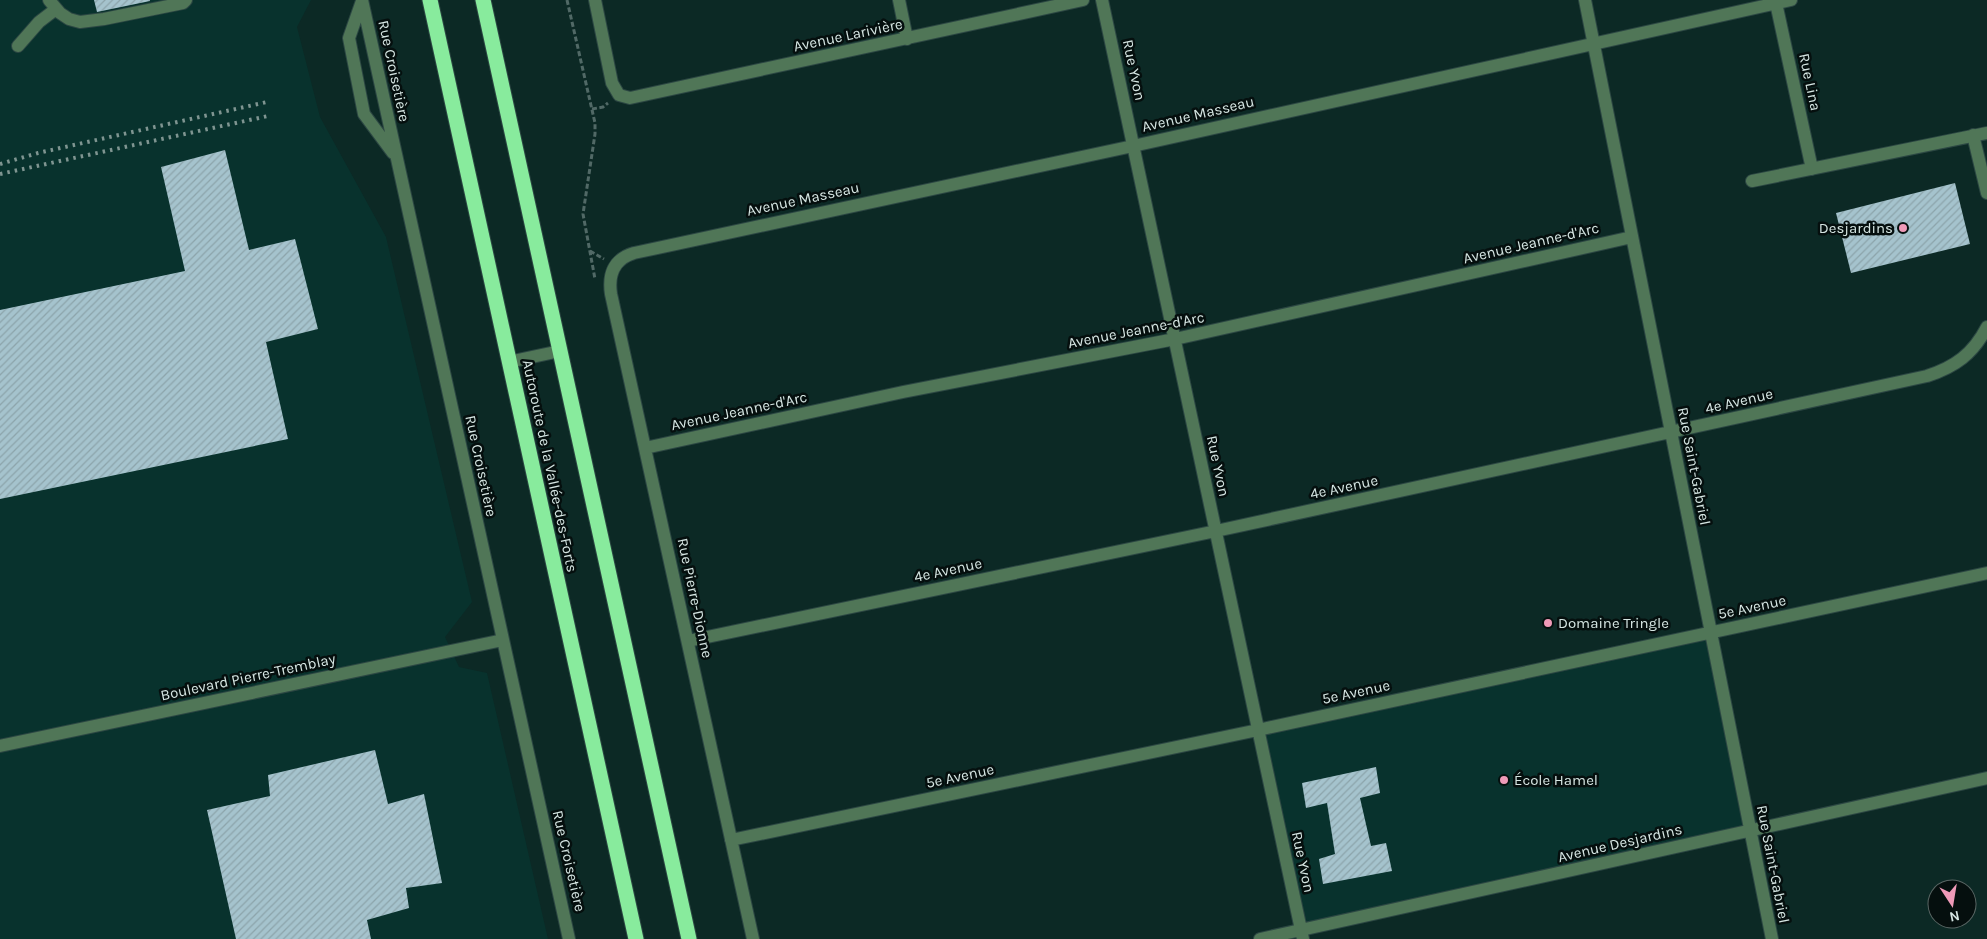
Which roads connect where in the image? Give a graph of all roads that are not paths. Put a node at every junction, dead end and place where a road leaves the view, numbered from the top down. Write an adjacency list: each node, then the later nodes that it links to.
1 (186, 0): 12 (street)
2 (430, 0): 28 (highway, Autoroute de la Vallée-des-Forts)
3 (483, 0): 27 (highway)
4 (595, 0): 13 (street, Avenue Larivière)
5 (898, 0): 13 (street)
6 (1083, 0): 13 (street, Avenue Larivière)
7 (1102, 0): 18 (street, Rue Yvon)
8 (1585, 0): 14 (street, Rue Saint-Gabriel)
9 (1791, 0): 11 (street, Avenue Masseau)
10 (362, 1): 19 (street, Rue Croisetière); 19 (street)
11 (1776, 3): 14 (street, Avenue Masseau); 20 (street, Rue Lina)
12 (53, 5): 15 (street)
13 (907, 39)
14 (1594, 43): 18 (street, Avenue Masseau); 23 (street, Rue Saint-Gabriel)
15 (18, 46)
16 (1987, 133): 17 (street)
17 (1973, 136): 20 (street); 22 (street)
18 (1133, 146): 24 (street, Avenue Masseau); 26 (street, Rue Yvon)
19 (396, 157): 34 (street, Rue Croisetière)
20 (1812, 168): 21 (street)
21 (1752, 181)
22 (1987, 193)
23 (1632, 237): 26 (street, Avenue Jeanne-d'Arc); 29 (street, Rue Saint-Gabriel)
24 (616, 264): 30 (street, Rue Pierre-Dionne)
25 (1987, 327): 29 (street, 4e Avenue)
26 (1175, 340): 30 (street, Avenue Jeanne-d'Arc); 31 (street, Rue Yvon)
27 (560, 351): 28 (street); 44 (highway)
28 (509, 362): 43 (highway, Autoroute de la Vallée-des-Forts)
29 (1671, 433): 31 (street, 4e Avenue); 33 (street, Rue Saint-Gabriel)
30 (646, 448): 35 (street, Rue Pierre-Dionne)
31 (1216, 532): 35 (street, 4e Avenue); 36 (street, Rue Yvon)
32 (1987, 573): 33 (street, 5e Avenue)
33 (1711, 632): 36 (street, 5e Avenue); 39 (street, Rue Saint-Gabriel)
34 (503, 640): 37 (street, Boulevard Pierre-Tremblay); 42 (street, Rue Croisetière)
35 (688, 641): 40 (street, Rue Pierre-Dionne)
36 (1258, 730): 40 (street, 5e Avenue); 41 (street, Rue Yvon)
37 (0, 746)
38 (1987, 778): 39 (street, Avenue Desjardins)
39 (1750, 830): 41 (street, Avenue Desjardins); 47 (street, Rue Saint-Gabriel)
40 (731, 840): 45 (street, Rue Pierre-Dionne)
41 (1302, 935): 46 (street, Avenue Desjardins)
42 (569, 939)
43 (636, 939)
44 (689, 939)
45 (753, 939)
46 (1260, 939)
47 (1772, 939)

